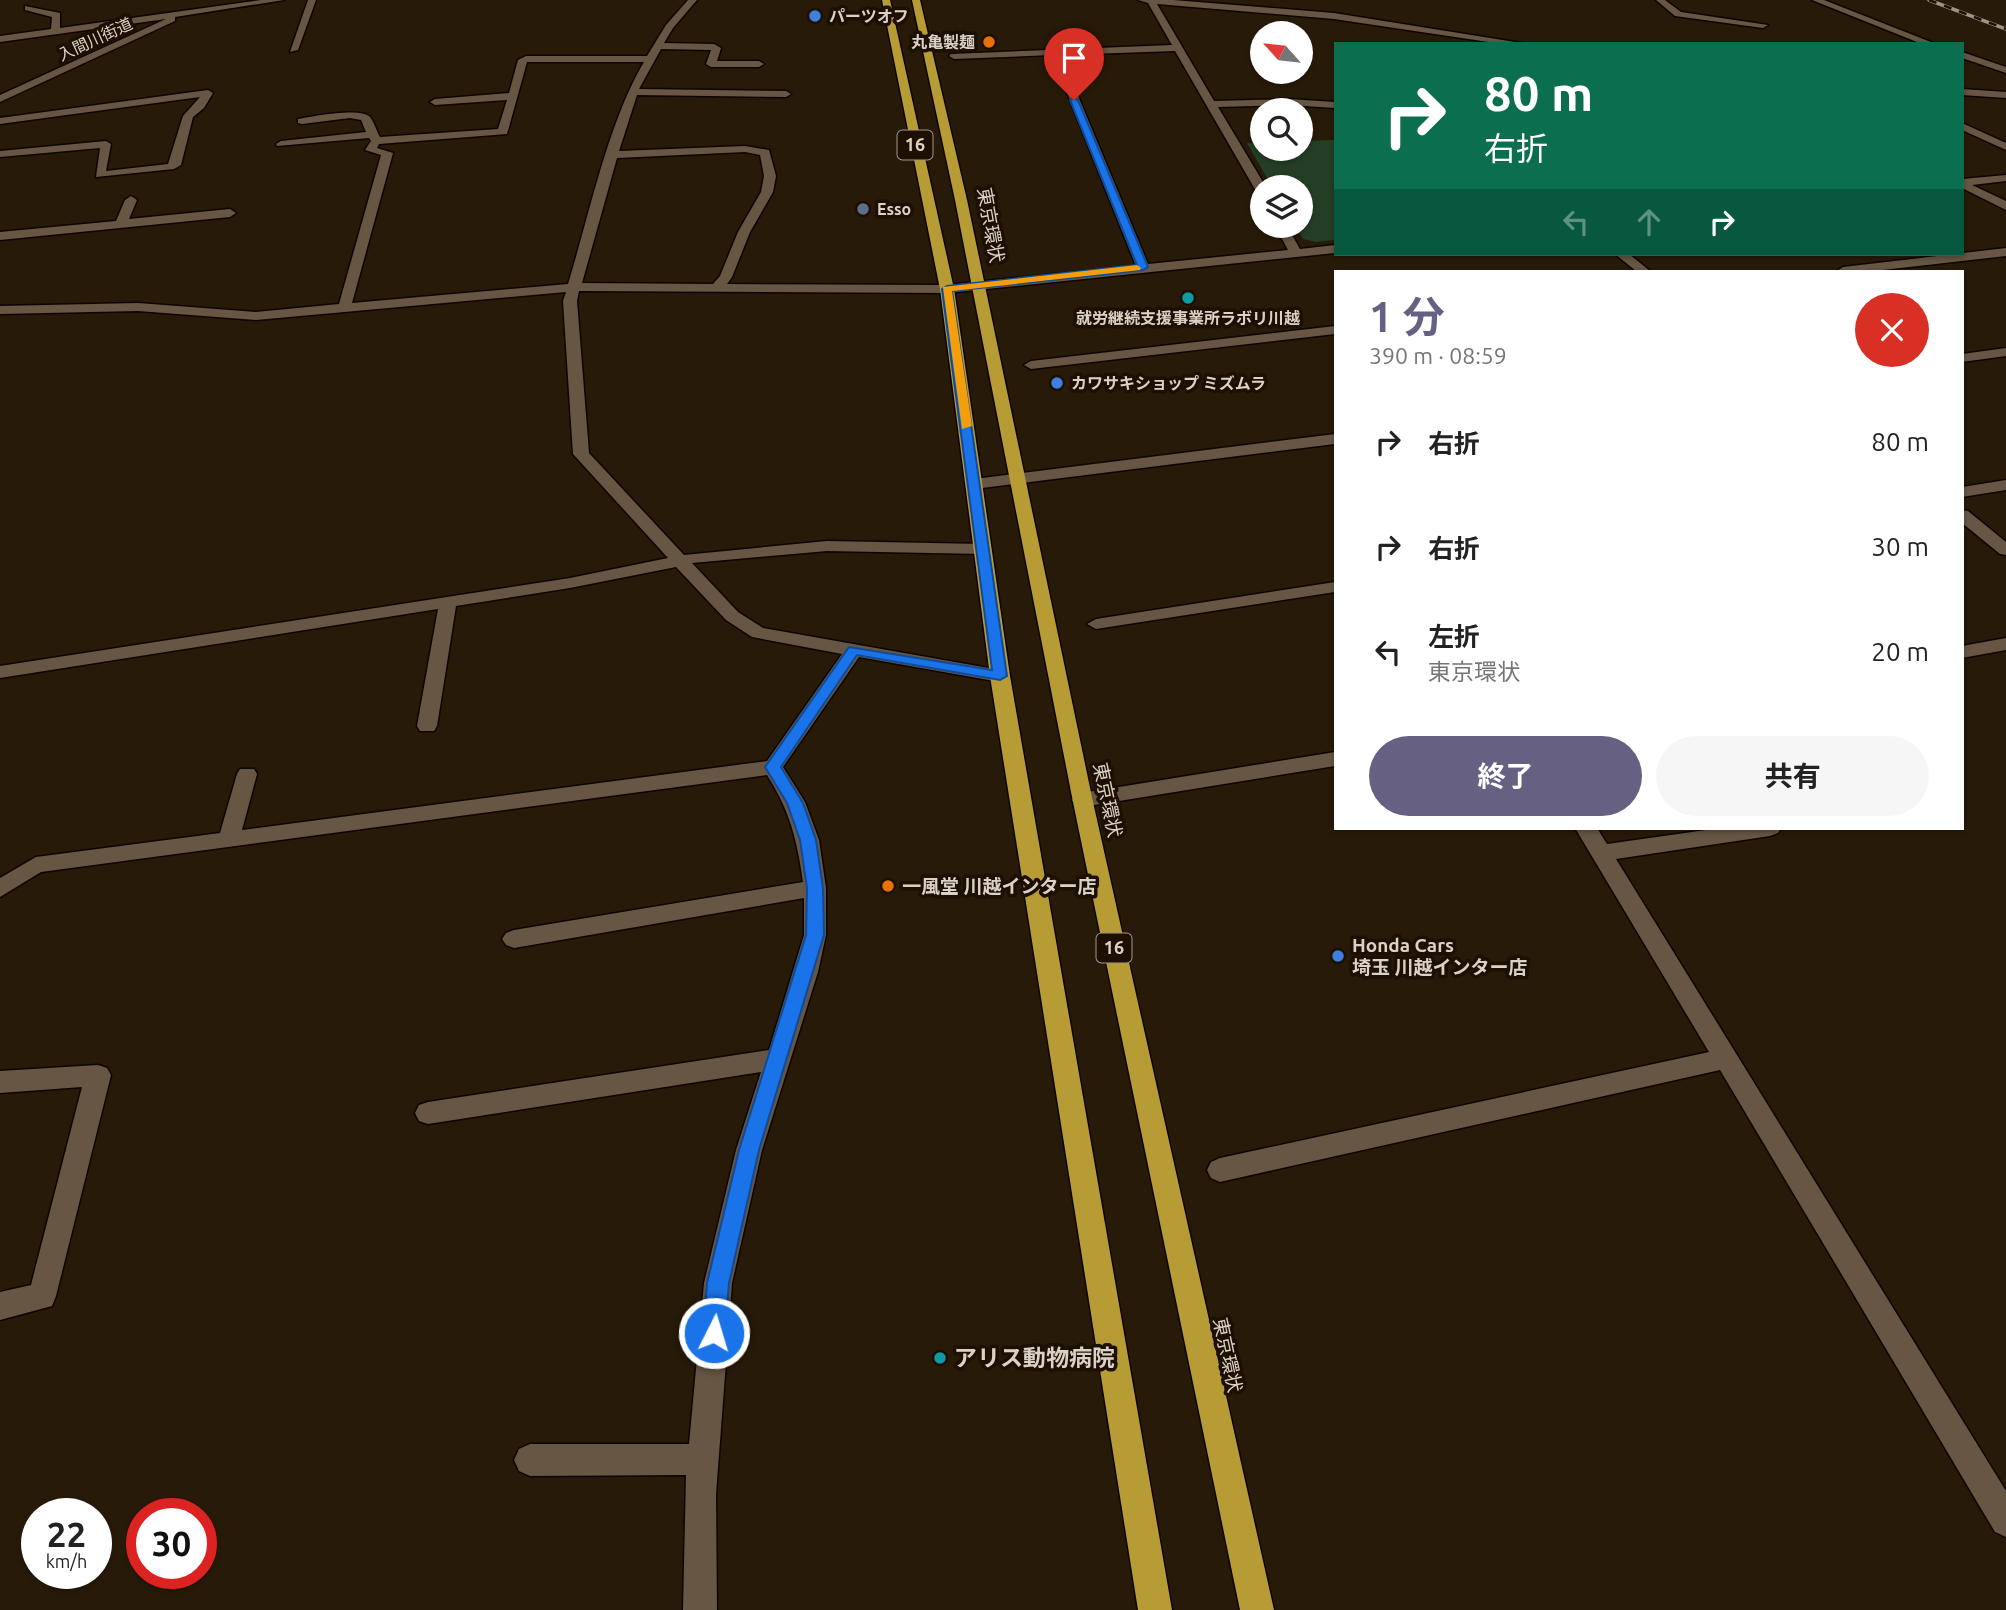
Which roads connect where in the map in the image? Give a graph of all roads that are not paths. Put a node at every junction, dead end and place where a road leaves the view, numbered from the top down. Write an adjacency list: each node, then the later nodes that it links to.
1 (200, 0): 12 (street, 入間川街道)
2 (280, 0): 12 (street)
3 (312, 0): 21 (street)
4 (693, 0): 22 (street)
5 (886, 0): 67 (highway, 16)
6 (916, 0): 64 (highway, 東京環状 / 16)
7 (1142, 0): 10 (street)
8 (1660, 0): 14 (street)
9 (1816, 0): 19 (street)
10 (1151, 1): 13 (street); 20 (street)
11 (28, 8): 15 (street)
12 (184, 13): 15 (street); 33 (street, 入間川街道)
13 (1394, 25): 16 (street); 18 (street)
14 (1763, 25)
15 (55, 30): 17 (street)
16 (1403, 34)
17 (0, 38)
18 (1509, 42)
19 (1926, 42)
20 (1179, 48): 23 (street); 35 (street)
21 (293, 50)
22 (655, 52): 26 (street); 28 (street); 32 (street)
23 (1055, 52): 24 (street); 61 (street)
24 (954, 56)
25 (1964, 56): 27 (street)
26 (759, 64)
27 (2006, 70)
28 (633, 92): 30 (street); 44 (street)
29 (1964, 92): 31 (street)
30 (786, 94)
31 (2006, 95)
32 (514, 96): 34 (street); 40 (street)
33 (0, 99)
34 (435, 102)
35 (1213, 104): 36 (street); 47 (street)
36 (1334, 105)
37 (0, 121): 43 (street)
38 (302, 121): 40 (street)
39 (1964, 127): 42 (street)
40 (375, 138): 41 (street); 68 (street)
41 (281, 144)
42 (2006, 147)
43 (0, 154)
44 (614, 155): 65 (street); 66 (street)
45 (87, 156): 46 (street)
46 (0, 162)
47 (1253, 175)
48 (2006, 178): 49 (street)
49 (1964, 183)
50 (1964, 184): 52 (street)
51 (131, 200): 54 (street)
52 (2006, 206)
53 (230, 214): 54 (street)
54 (121, 224): 55 (street)
55 (0, 236)
56 (1288, 238): 59 (street)
57 (1334, 249): 59 (street)
58 (2006, 252): 63 (street)
59 (1296, 253): 61 (street)
60 (1624, 256): 62 (street)
61 (1143, 267): 64 (street)
62 (1643, 270)
63 (1852, 270)
64 (977, 285): 67 (street); 75 (highway, 東京環状 / 16)
65 (575, 287): 66 (street); 68 (street); 82 (street)
66 (716, 288): 67 (street)
67 (947, 289): 76 (highway, 16)
68 (344, 309): 69 (street)
69 (0, 310)
70 (1334, 330): 73 (street)
71 (2006, 352): 72 (street)
72 (1964, 358)
73 (1031, 365)
74 (1334, 439): 75 (street)
75 (1016, 481): 76 (street); 95 (highway, 東京環状 / 16)
76 (974, 484): 80 (highway, 16)
77 (2006, 485): 78 (street)
78 (1964, 492)
79 (1964, 517): 81 (street)
80 (983, 550): 82 (street); 90 (highway, 16)
81 (2006, 550)
82 (679, 560): 84 (street); 87 (street)
83 (1334, 587): 85 (street)
84 (448, 603): 89 (street); 91 (street)
85 (1096, 624)
86 (2006, 644): 88 (street)
87 (854, 650): 90 (street); 93 (street)
88 (1964, 652)
89 (0, 672)
90 (1000, 676): 113 (highway, 16)
91 (427, 726)
92 (1334, 759): 95 (street)
93 (773, 767): 98 (street); 100 (street)
94 (247, 774): 98 (street)
95 (1082, 800): 114 (highway, 東京環状 / 16)
96 (1587, 830): 99 (street)
97 (1757, 830): 99 (street)
98 (229, 840): 101 (street)
99 (1602, 853): 104 (street)
100 (815, 888): 102 (street); 103 (street)
101 (0, 889)
102 (514, 939)
103 (779, 1059): 106 (street); 109 (street)
104 (1724, 1059): 107 (street); 111 (street)
105 (0, 1082): 108 (street)
106 (428, 1113)
107 (1220, 1170)
108 (0, 1306)
109 (703, 1459): 110 (street); 112 (street)
110 (530, 1460)
111 (2006, 1521)
112 (699, 1610)
113 (1155, 1610)
114 (1257, 1610)

